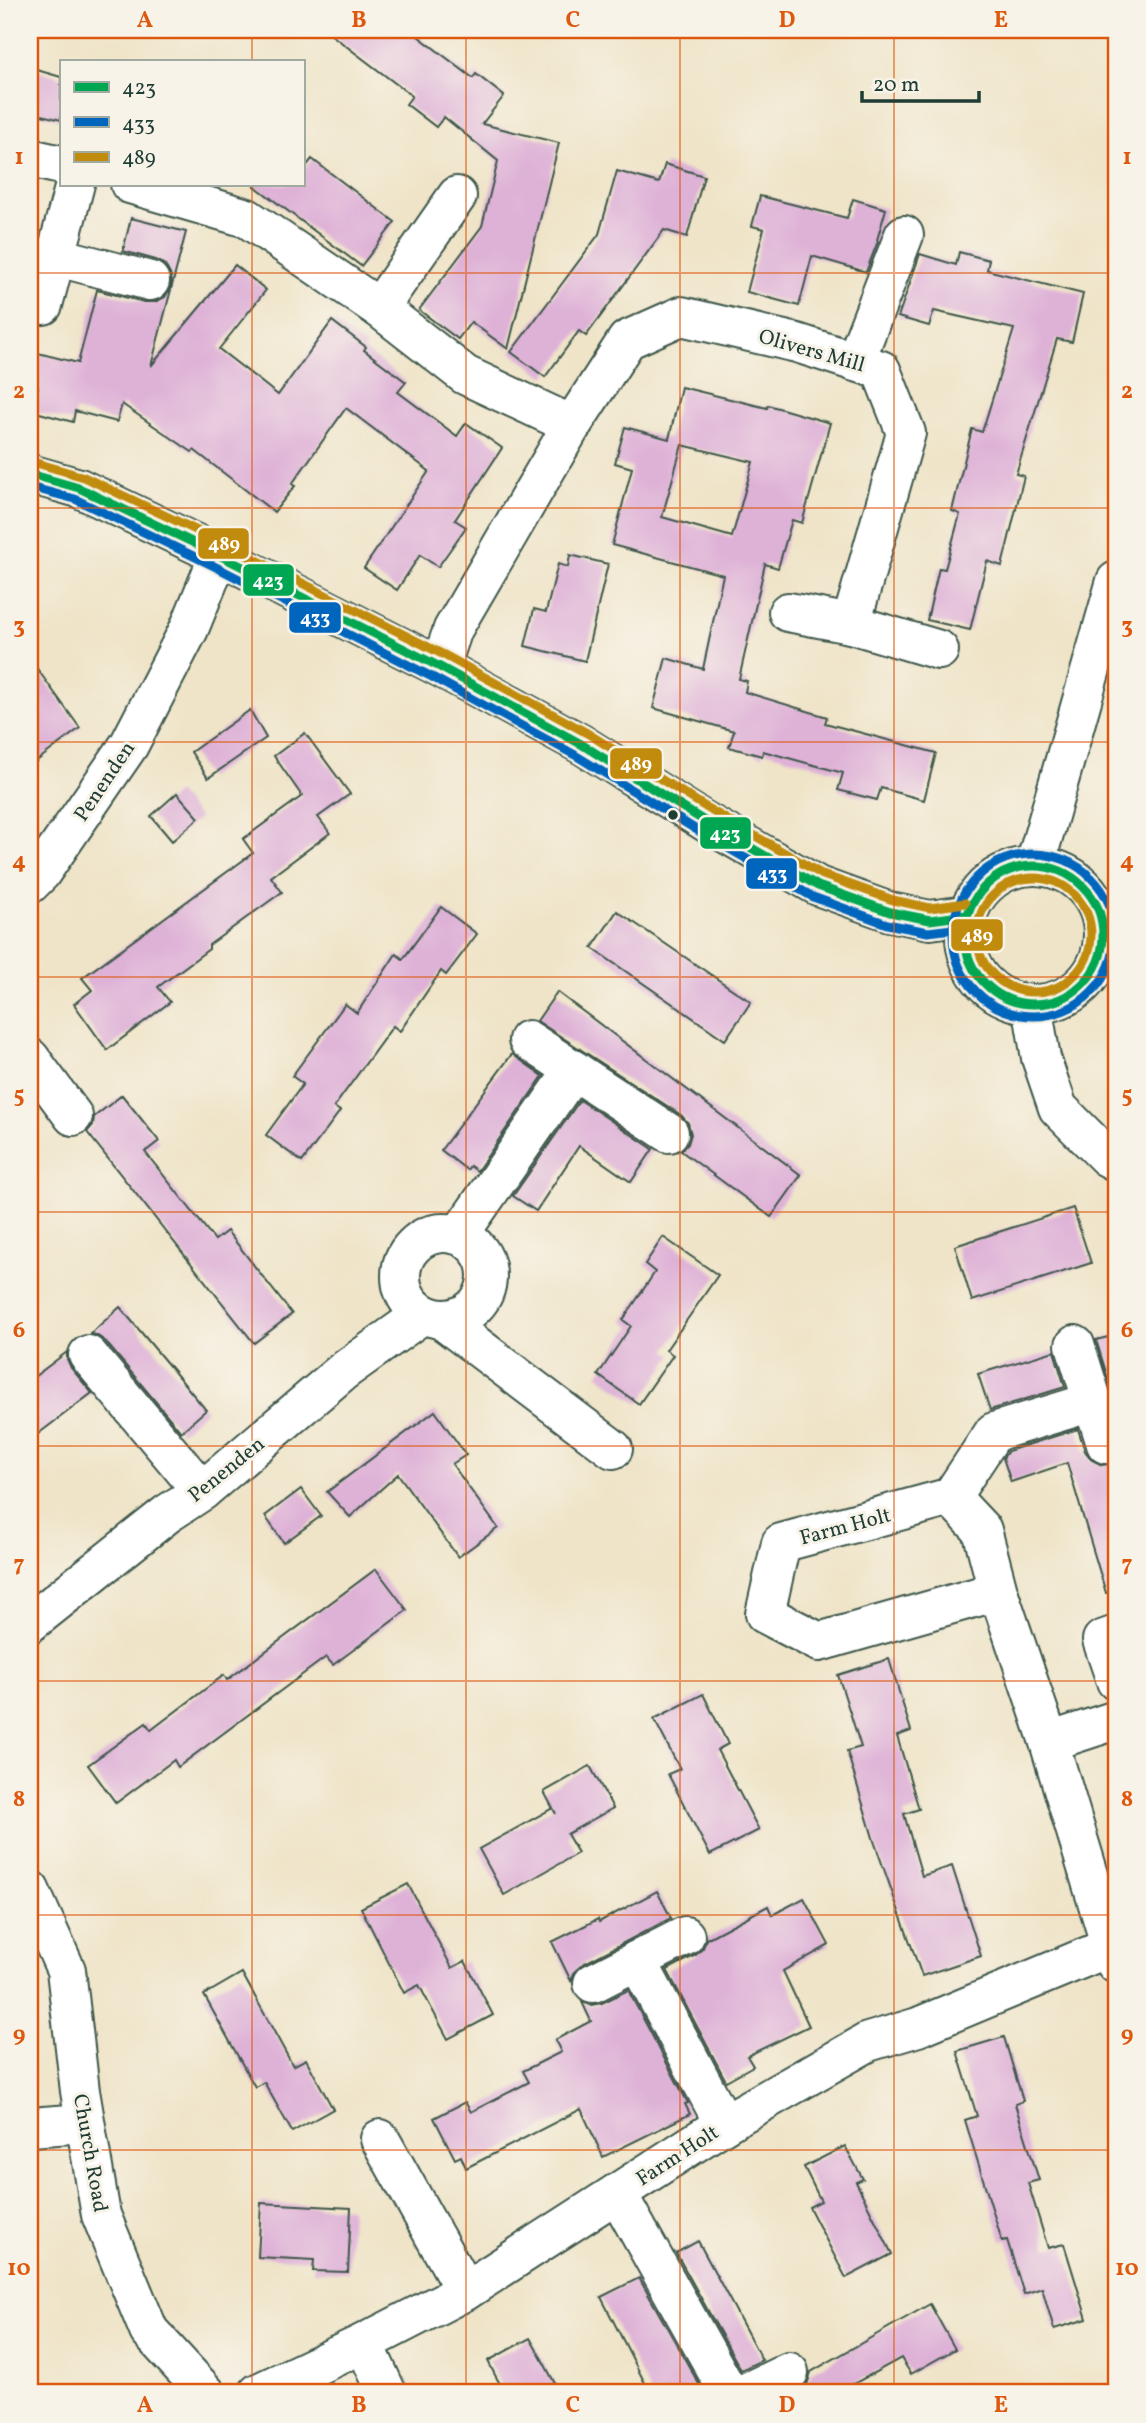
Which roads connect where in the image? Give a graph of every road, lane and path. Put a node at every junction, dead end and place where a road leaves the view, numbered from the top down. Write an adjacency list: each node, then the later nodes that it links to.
1 (30, 158): 2 (street)
2 (60, 165)
3 (74, 186): 8 (street)
4 (146, 186): 5 (street)
5 (171, 189): 11 (street)
6 (457, 196): 11 (street)
7 (904, 235): 12 (street)
8 (54, 257): 9 (street); 10 (street)
9 (150, 281)
10 (43, 305)
11 (379, 308): 13 (street)
12 (855, 362): 13 (street, Olivers Mill); 18 (street, Olivers Mill)
13 (572, 425): 20 (street, Olivers Mill)
14 (30, 474): 15 (street)
15 (219, 555): 20 (street); 22 (street, Penenden)
16 (1116, 581): 21 (street)
17 (788, 612): 18 (street)
18 (851, 624): 19 (street)
19 (939, 650)
20 (440, 667): 23 (street)
21 (1035, 864): 23 (street); 24 (street)
22 (30, 884)
23 (967, 915): 25 (street)
24 (1110, 940): 25 (street)
25 (1032, 1005): 31 (street)
26 (528, 1040): 28 (street)
27 (30, 1058): 29 (street)
28 (574, 1070): 30 (street); 32 (street)
29 (73, 1116)
30 (669, 1133)
31 (1116, 1162)
32 (459, 1235): 33 (street, Penenden); 33 (street)
33 (432, 1317): 38 (street); 39 (street, Penenden)
34 (1075, 1345): 36 (street)
35 (88, 1354): 39 (street)
36 (1092, 1402): 37 (street); 40 (street)
37 (1106, 1444)
38 (613, 1448)
39 (202, 1491): 42 (street, Penenden)
40 (951, 1497): 41 (street, Farm Holt); 41 (street, Farm Holt)
41 (998, 1591): 46 (street, Farm Holt)
42 (30, 1623)
43 (1116, 1635): 44 (street)
44 (1116, 1681)
45 (1116, 1720): 46 (street)
46 (1049, 1742): 49 (street, Farm Holt)
47 (30, 1890): 52 (street, Church Road)
48 (685, 1936): 50 (street)
49 (1113, 1955): 53 (street, Farm Holt)
50 (637, 1960): 51 (street); 53 (street)
51 (593, 1983)
52 (84, 2123): 54 (street); 60 (street, Church Road)
53 (724, 2124): 56 (street, Farm Holt)
54 (30, 2127)
55 (380, 2139): 57 (street)
56 (617, 2193): 57 (street, Farm Holt); 63 (street)
57 (464, 2291): 58 (street, Farm Holt)
58 (364, 2343): 61 (street, Farm Holt); 62 (street)
59 (789, 2372): 64 (street)
60 (206, 2393)
61 (258, 2393)
62 (387, 2393)
63 (729, 2393)
64 (745, 2393)

